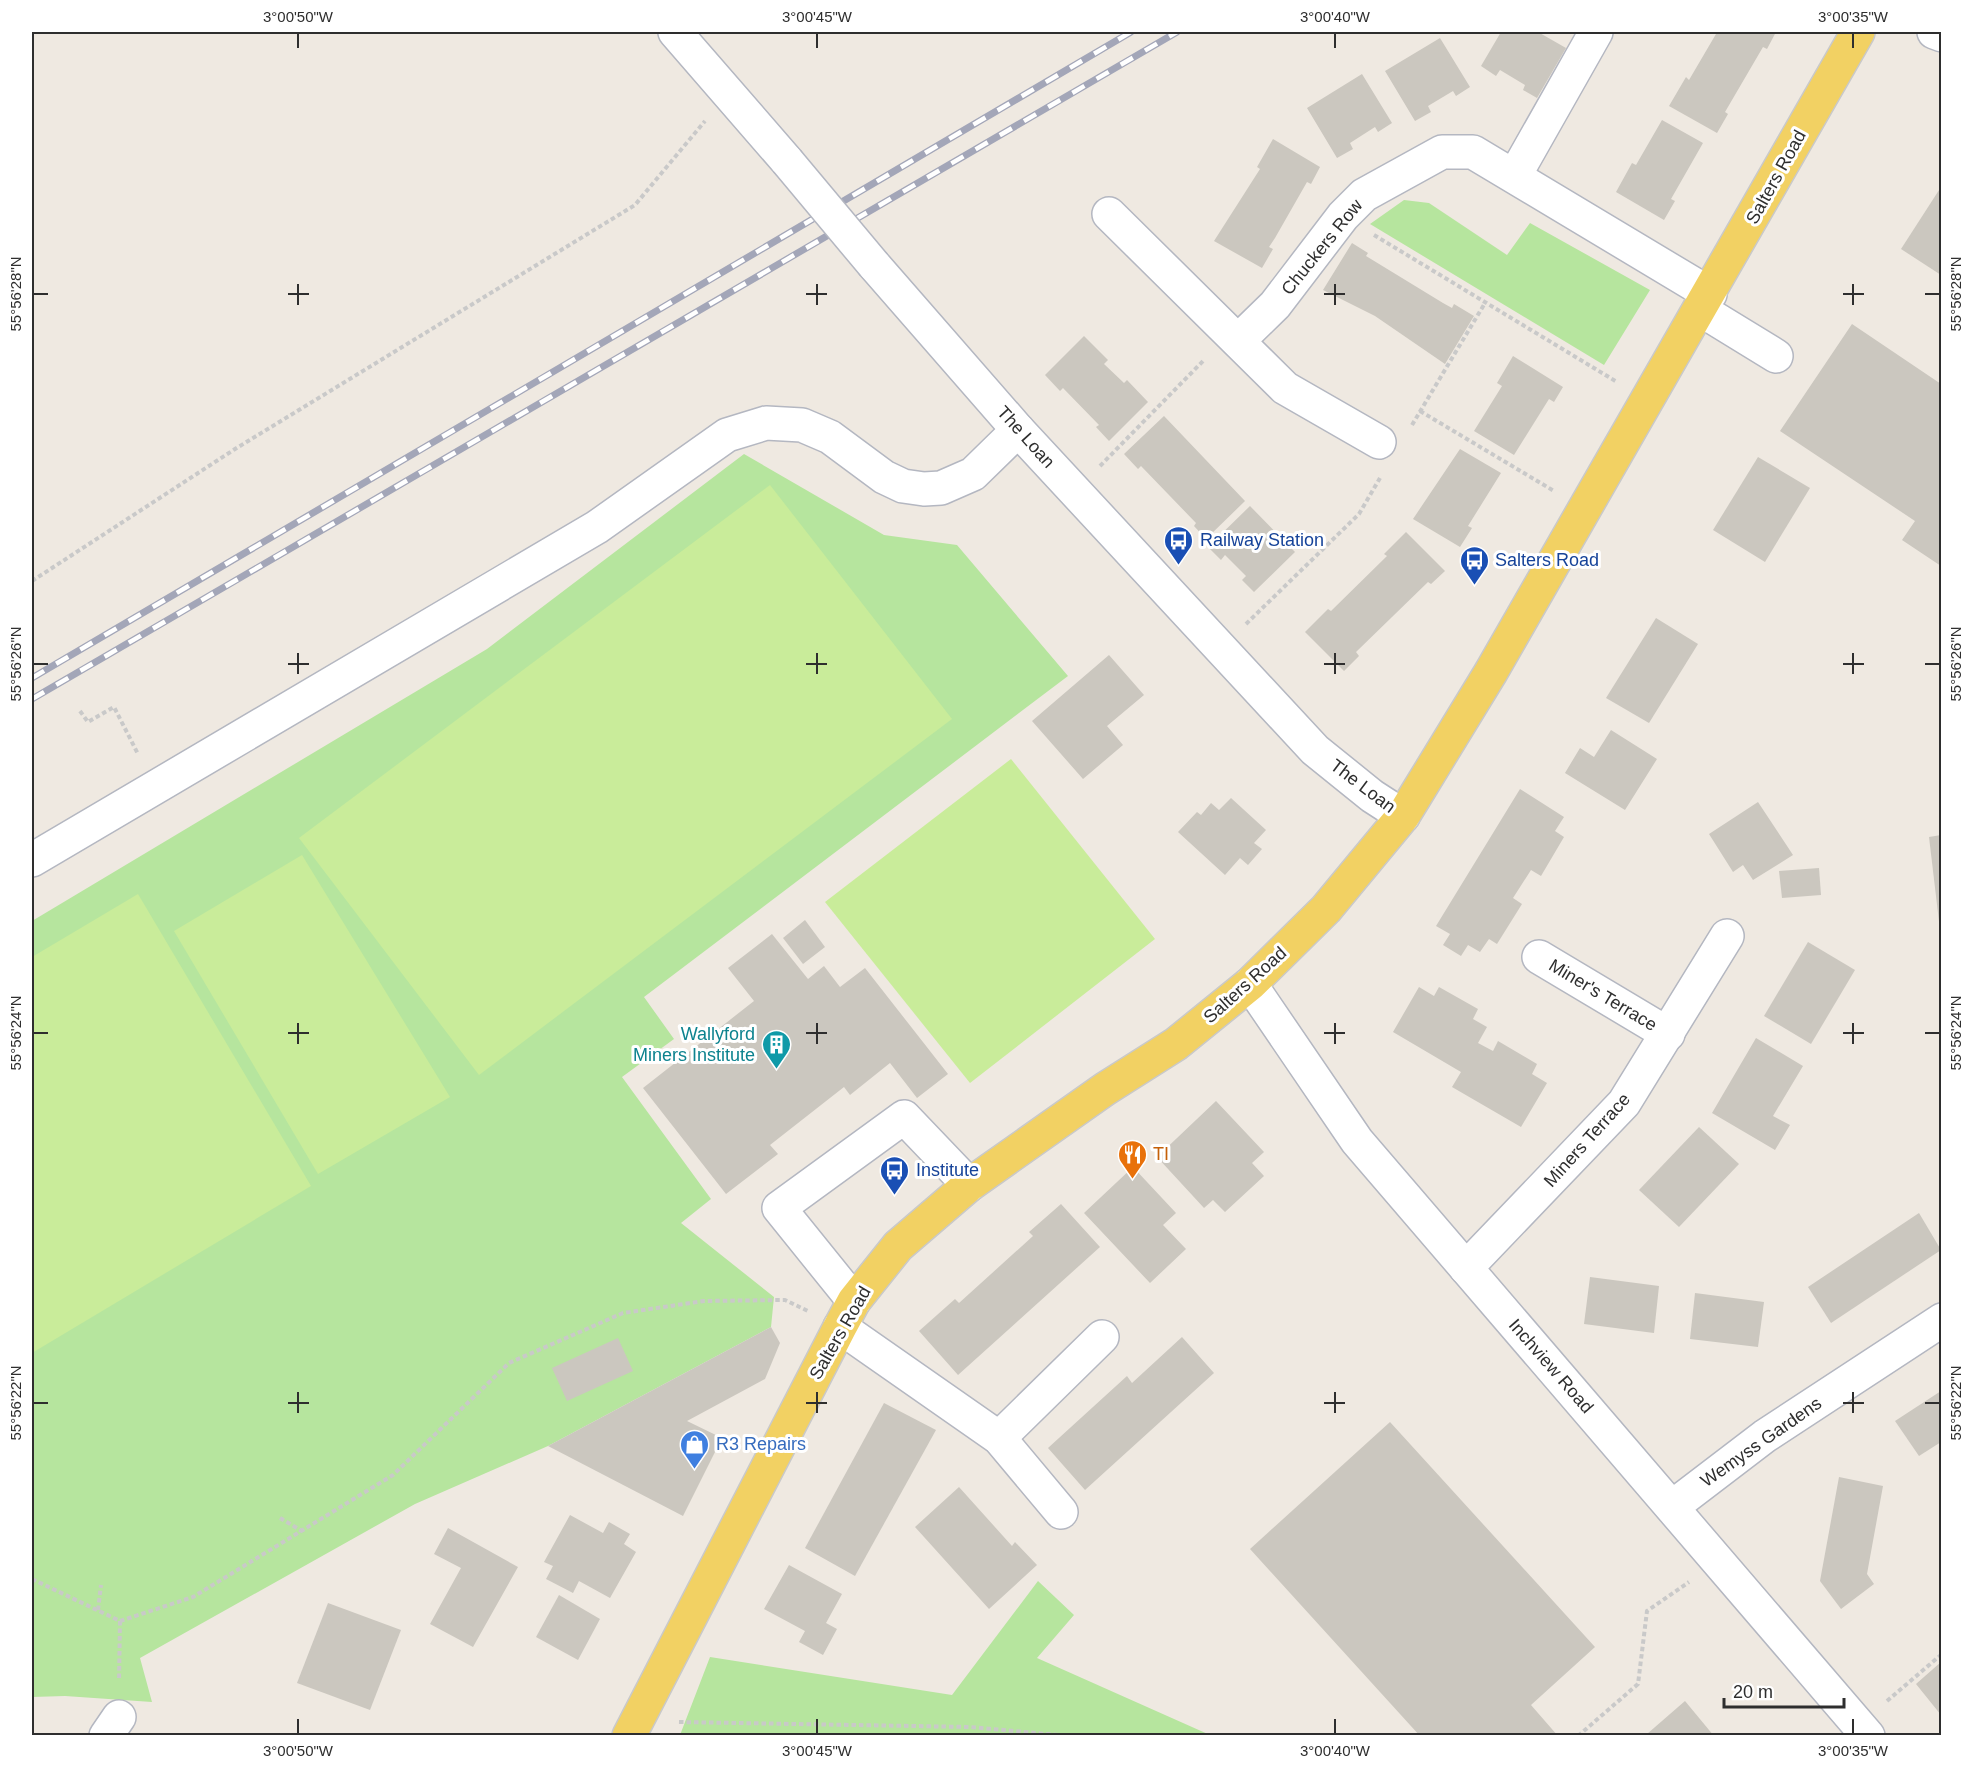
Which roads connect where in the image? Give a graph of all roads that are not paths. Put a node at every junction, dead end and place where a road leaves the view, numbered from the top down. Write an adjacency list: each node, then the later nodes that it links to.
1 (675, 32): 11 (street, The Loan, bridge)
2 (1596, 32): 6 (street)
3 (1858, 32): 8 (main road, Salters Road)
4 (1934, 32): 5 (street)
5 (1941, 35)
6 (1515, 175): 8 (street, Chuckers Row); 9 (street, Chuckers Row)
7 (1109, 214): 9 (street)
8 (1706, 302): 10 (street, Chuckers Row); 13 (main road, Salters Road)
9 (1234, 337): 12 (street)
10 (1776, 356)
11 (1018, 430): 13 (street, The Loan); 14 (street)
12 (1390, 449)
13 (1403, 816): 17 (main road, Salters Road)
14 (32, 860)
15 (1727, 936): 18 (street, Miners Terrace)
16 (1539, 957): 18 (street, Miner's Terrace)
17 (1250, 984): 19 (main road, Salters Road); 20 (street, Inchview Road)
18 (1668, 1034): 20 (street, Miners Terrace)
19 (969, 1185): 21 (main road, Salters Road); 21 (street)
20 (1466, 1268): 25 (street, Inchview Road)
21 (847, 1314): 24 (street); 27 (main road, Salters Road)
22 (1941, 1320): 25 (street, Wemyss Gardens)
23 (1102, 1337): 24 (street)
24 (999, 1438): 26 (street)
25 (1672, 1507): 28 (street, Inchview Road)
26 (1061, 1512)
27 (633, 1728)
28 (1864, 1730)

